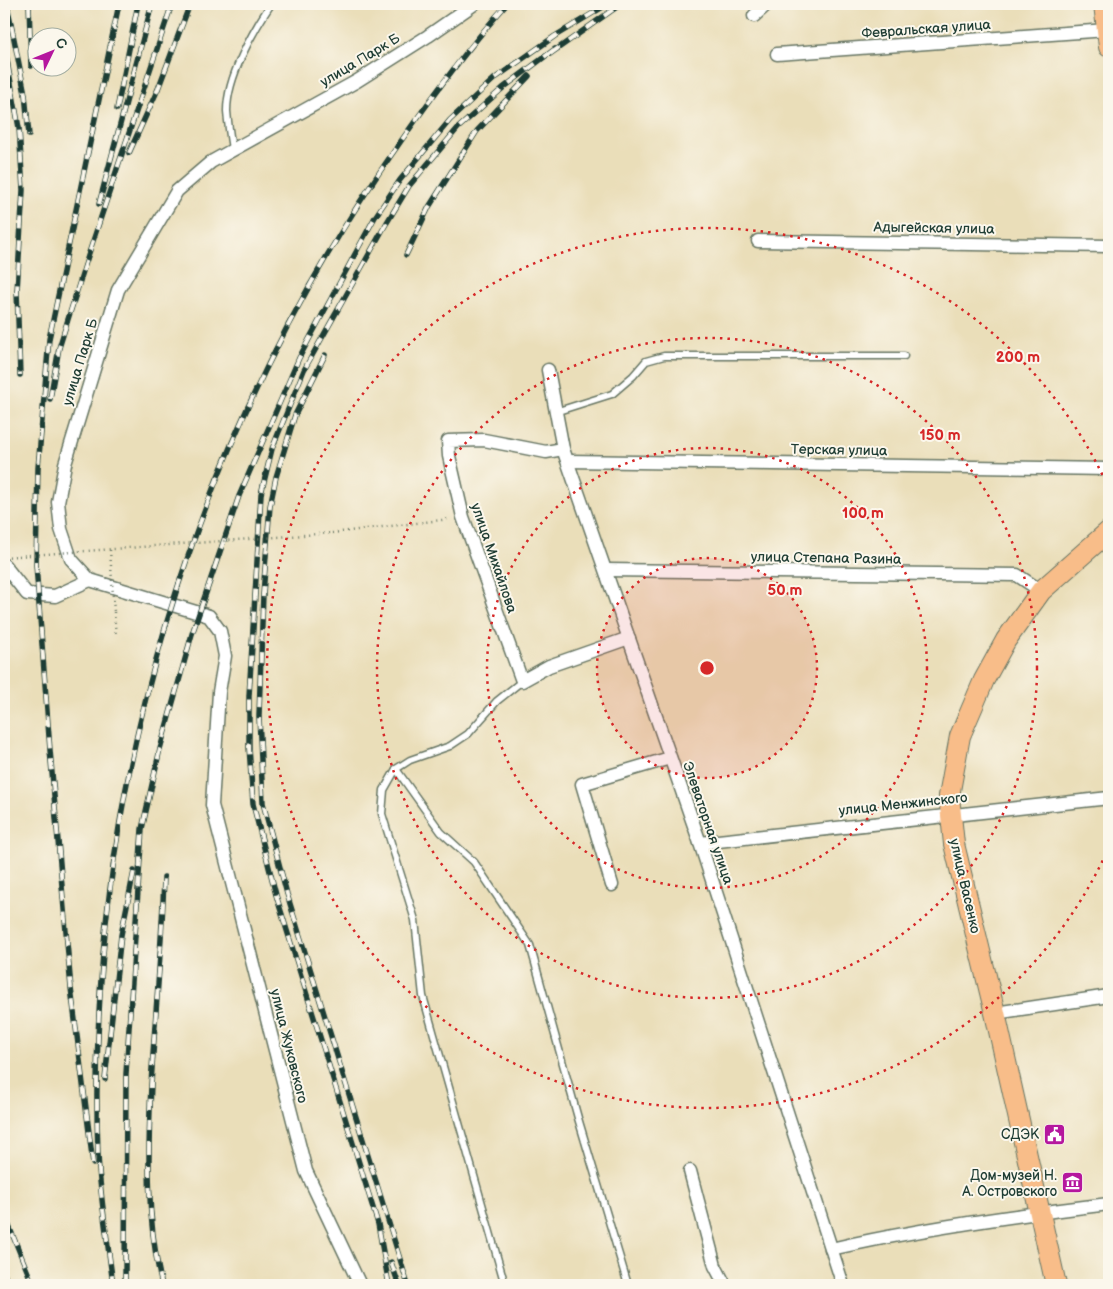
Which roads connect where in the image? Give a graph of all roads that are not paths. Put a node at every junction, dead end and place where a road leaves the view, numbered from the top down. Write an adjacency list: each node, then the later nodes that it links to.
1 (271, 4): 8 (lane)
2 (474, 4): 8 (street, улица Парк Б)
3 (767, 4): 5 (street)
4 (1104, 4): 6 (main road)
5 (754, 16)
6 (1108, 38): 7 (street, Февральская улица)
7 (776, 54)
8 (232, 149): 20 (street, улица Парк Б)
9 (758, 241): 10 (street, Адыгейская улица)
10 (1109, 246)
11 (904, 356): 13 (lane)
12 (548, 370): 13 (street, Элеваторная улица)
13 (555, 412): 14 (street, Элеваторная улица)
14 (563, 448): 15 (street, Элеваторная улица); 23 (street, улица Михайлова)
15 (568, 461): 16 (street, Терская улица); 19 (street, Элеваторная улица)
16 (1109, 469)
17 (1109, 531): 21 (main road, улица Васенко)
18 (4, 565): 20 (street)
19 (606, 570): 21 (street, улица Степана Разина); 22 (street, Элеваторная улица)
20 (90, 580): 36 (street, улица Жуковского)
21 (1041, 591): 27 (main road, улица Васенко)
22 (629, 638): 23 (street); 24 (street, Элеваторная улица)
23 (522, 681): 25 (lane)
24 (670, 758): 28 (street, Элеваторная улица); 29 (street)
25 (396, 769): 37 (lane); 38 (lane)
26 (1109, 798): 27 (street, улица Менжинского)
27 (951, 814): 28 (street, улица Менжинского); 31 (main road, улица Васенко)
28 (700, 843): 35 (street, Элеваторная улица)
29 (612, 885)
30 (1109, 996): 31 (street)
31 (996, 1013): 34 (main road, улица Васенко)
32 (690, 1171): 39 (street)
33 (1109, 1204): 34 (street)
34 (1041, 1212): 35 (street); 41 (main road, улица Васенко)
35 (831, 1249): 40 (street, Элеваторная улица)
36 (360, 1285)
37 (506, 1285)
38 (628, 1285)
39 (725, 1285)
40 (843, 1285)
41 (1056, 1285)

